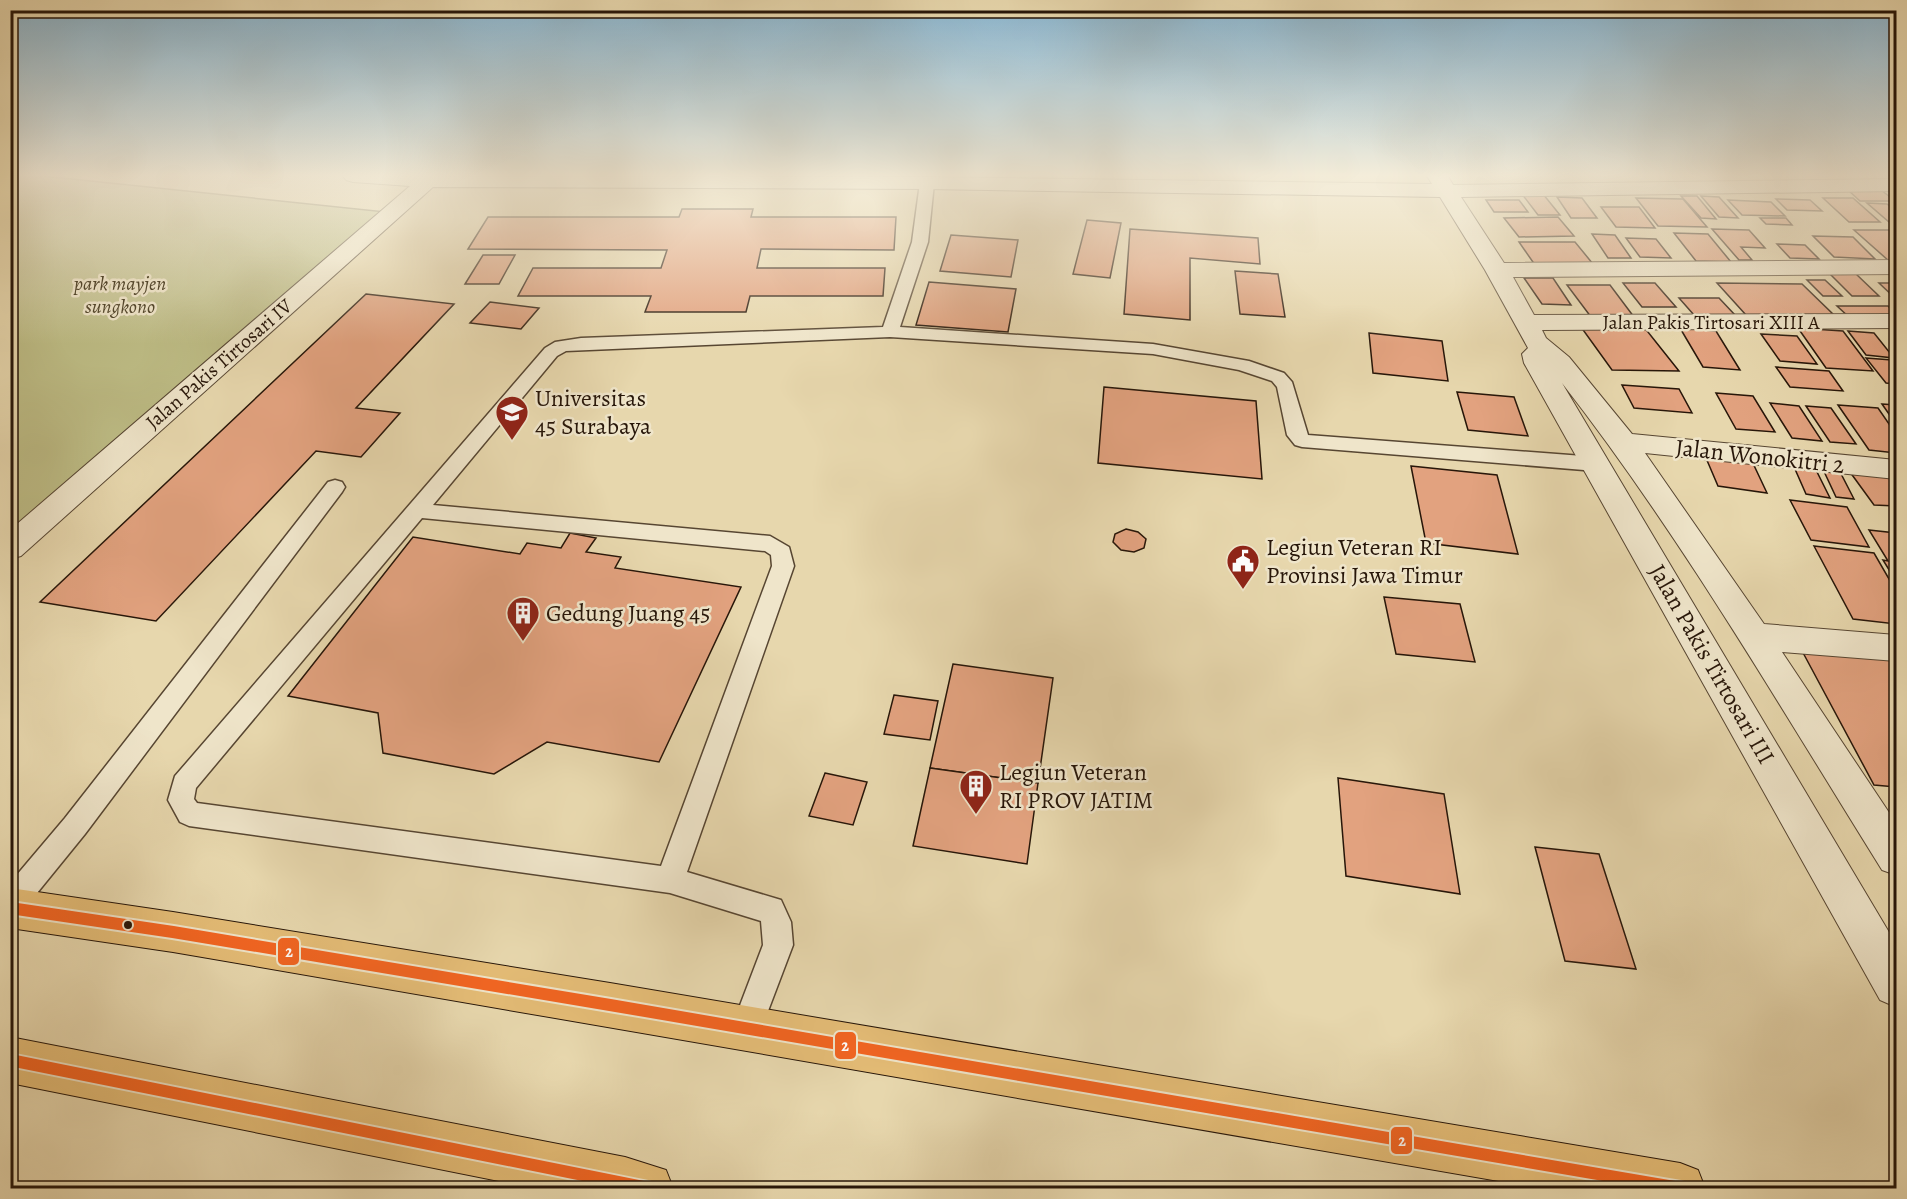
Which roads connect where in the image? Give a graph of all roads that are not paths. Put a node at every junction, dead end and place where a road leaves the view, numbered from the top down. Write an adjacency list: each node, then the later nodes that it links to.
1 (370, 232): 14 (street, Jalan Pakis Tirtosari IV)
2 (921, 232): 7 (lane)
3 (1473, 232): 5 (street, Jalan Pakis Tirtosari III)
4 (1896, 267): 5 (street)
5 (1497, 270): 8 (street, Jalan Pakis Tirtosari III)
6 (1896, 321): 8 (street, Jalan Pakis Tirtosari XIII A)
7 (890, 332): 10 (lane); 13 (lane)
8 (1530, 332): 9 (street, Jalan Pakis Tirtosari III); 10 (street, Jalan Pakis Tirtosari III)
9 (1623, 442): 11 (street, Jalan Wonokitri 2); 15 (street, Jalan Pakis Tirtosari III)
10 (1596, 464): 20 (street, Jalan Pakis Tirtosari III)
11 (1896, 469)
12 (335, 487): 19 (lane)
13 (415, 510): 18 (lane); 18 (lane)
14 (10, 548)
15 (1754, 636): 16 (street); 17 (street, Jalan Pakis Tirtosari III)
16 (1896, 648)
17 (1896, 857)
18 (670, 880): 21 (lane)
19 (10, 906): 21 (main road)
20 (1896, 985)
21 (746, 1029): 25 (main road)
22 (10, 1059): 23 (main road)
23 (516, 1176): 24 (main road)
24 (625, 1186)
25 (1680, 1188)

